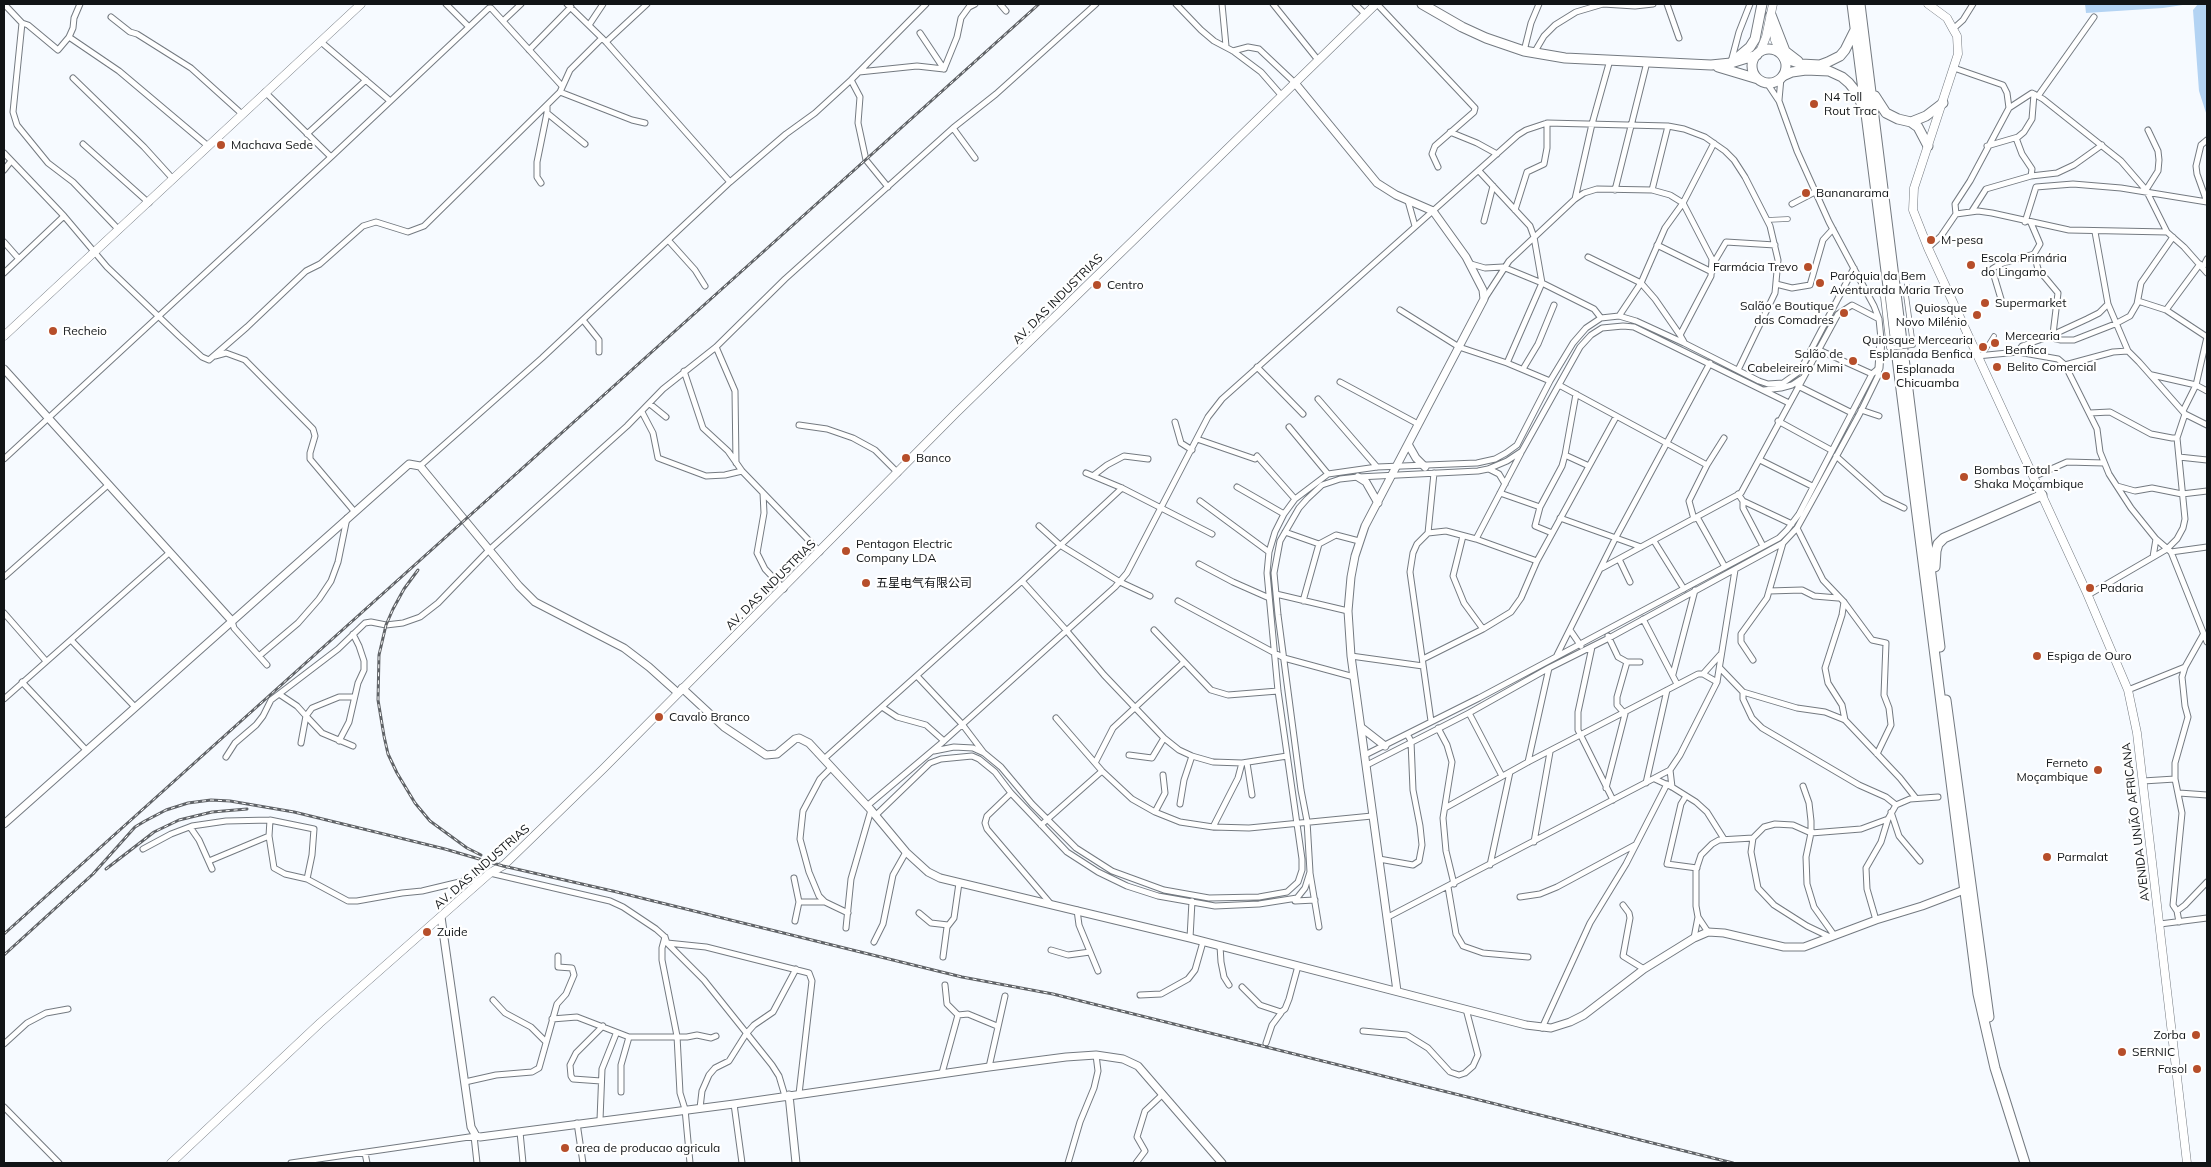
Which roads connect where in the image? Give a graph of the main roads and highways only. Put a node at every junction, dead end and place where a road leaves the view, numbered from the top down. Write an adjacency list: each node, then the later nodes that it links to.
1 (362, 4): 22 (main road)
2 (1422, 4): 14 (main road)
3 (1762, 4): 14 (main road)
4 (1773, 4): 9 (main road)
5 (1852, 4): 10 (main road)
6 (1860, 4): 17 (main road)
7 (1928, 4): 18 (main road, AVENIDA UNIÃO AFRICANA)
8 (1376, 5): 25 (main road, AV. DAS INDUSTRIAS)
9 (1771, 15): 11 (main road); 12 (main road); 13 (main road)
10 (1856, 29): 13 (main road); 19 (main road)
11 (1758, 53): 12 (main road); 14 (main road); 16 (main road)
12 (1782, 56): 13 (main road); 15 (main road)
13 (1811, 65)
14 (1733, 67): 16 (main road)
15 (1782, 77): 16 (main road); 19 (main road)
16 (1764, 82)
17 (1871, 82): 20 (main road); 24 (main road)
18 (1943, 103): 20 (main road); 21 (main road, AVENIDA UNIÃO AFRICANA)
19 (1865, 112): 26 (main road)
20 (1911, 122): 21 (main road)
21 (1928, 146): 23 (main road, AVENIDA UNIÃO AFRICANA)
22 (4, 336)
23 (2042, 495): 24 (main road); 28 (main road, AVENIDA UNIÃO AFRICANA)
24 (1940, 647): 27 (main road)
25 (171, 1163)
26 (2025, 1163)
27 (2031, 1163)
28 (2187, 1163)

